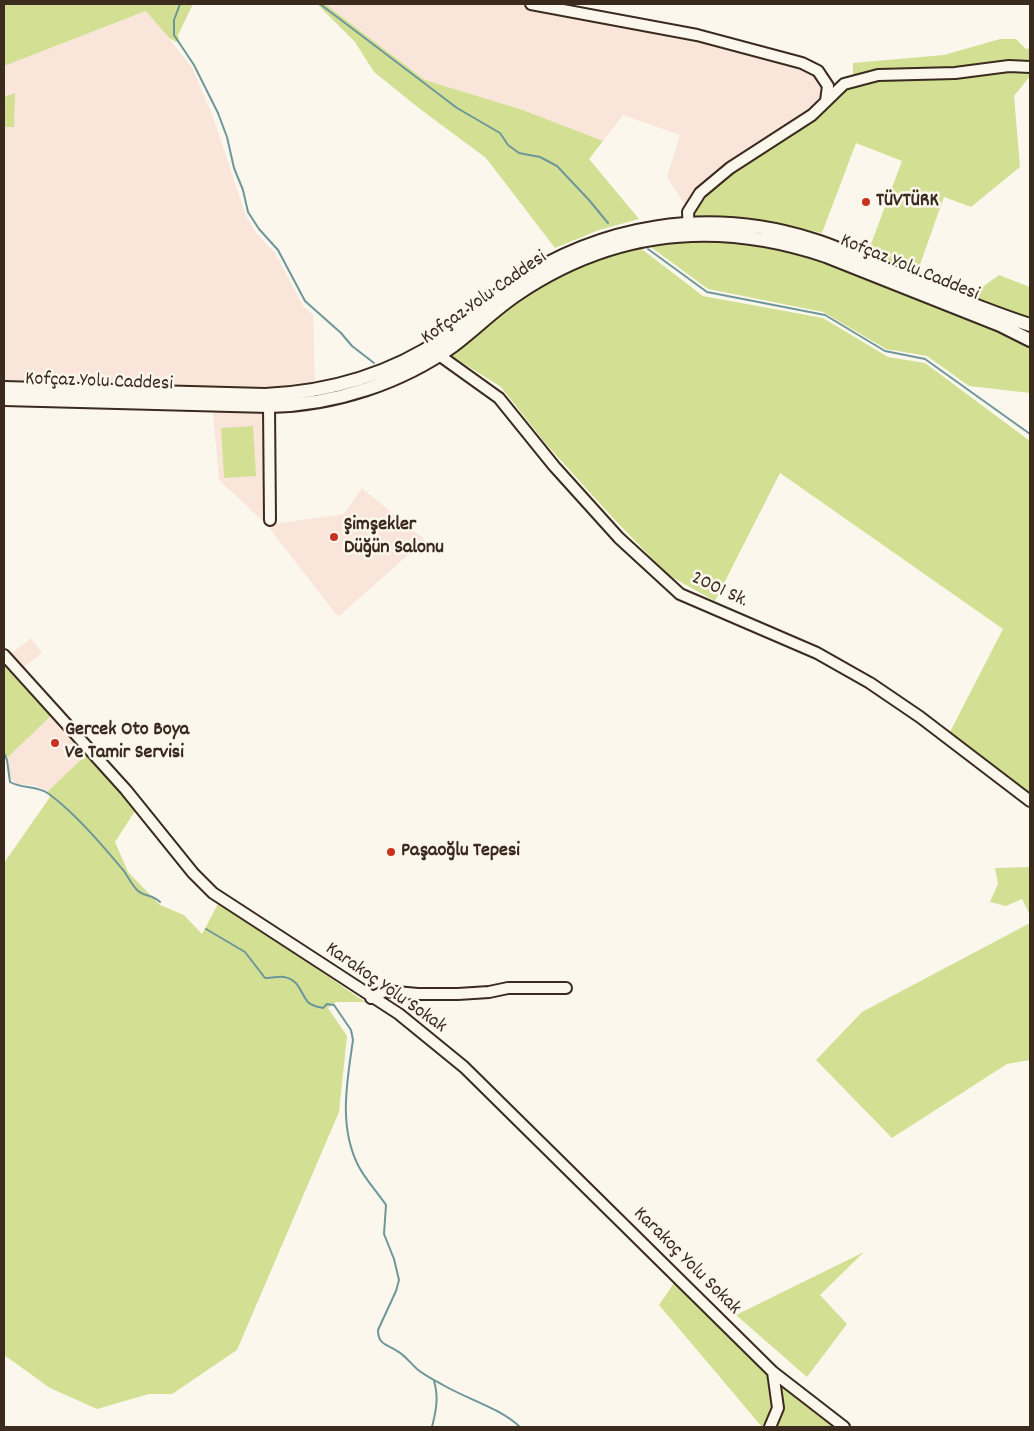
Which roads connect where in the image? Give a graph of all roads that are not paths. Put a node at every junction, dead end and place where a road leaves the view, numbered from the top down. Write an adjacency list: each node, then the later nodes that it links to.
1 (531, 4): 3 (street)
2 (1030, 66): 3 (street)
3 (826, 101): 4 (street)
4 (689, 229): 5 (main road, Kofçaz Yolu Caddesi); 6 (main road, Kofçaz Yolu Caddesi); 7 (main road, Kofçaz Yolu Caddesi); 8 (main road, Kofçaz Yolu Caddesi)
5 (1030, 325)
6 (1030, 340)
7 (439, 355): 10 (main road, Kofçaz Yolu Caddesi); 13 (street, 2001 Sk.)
8 (4, 388)
9 (4, 399): 10 (main road, Kofçaz Yolu Caddesi)
10 (269, 406): 11 (street)
11 (270, 520)
12 (4, 655): 15 (street, Karakoç Yolu Sokak)
13 (1030, 801)
14 (566, 988): 15 (street)
15 (371, 998): 16 (street, Karakoç Yolu Sokak)
16 (773, 1372): 17 (street); 18 (street, Karakoç Yolu Sokak)
17 (770, 1427)
18 (844, 1427)

